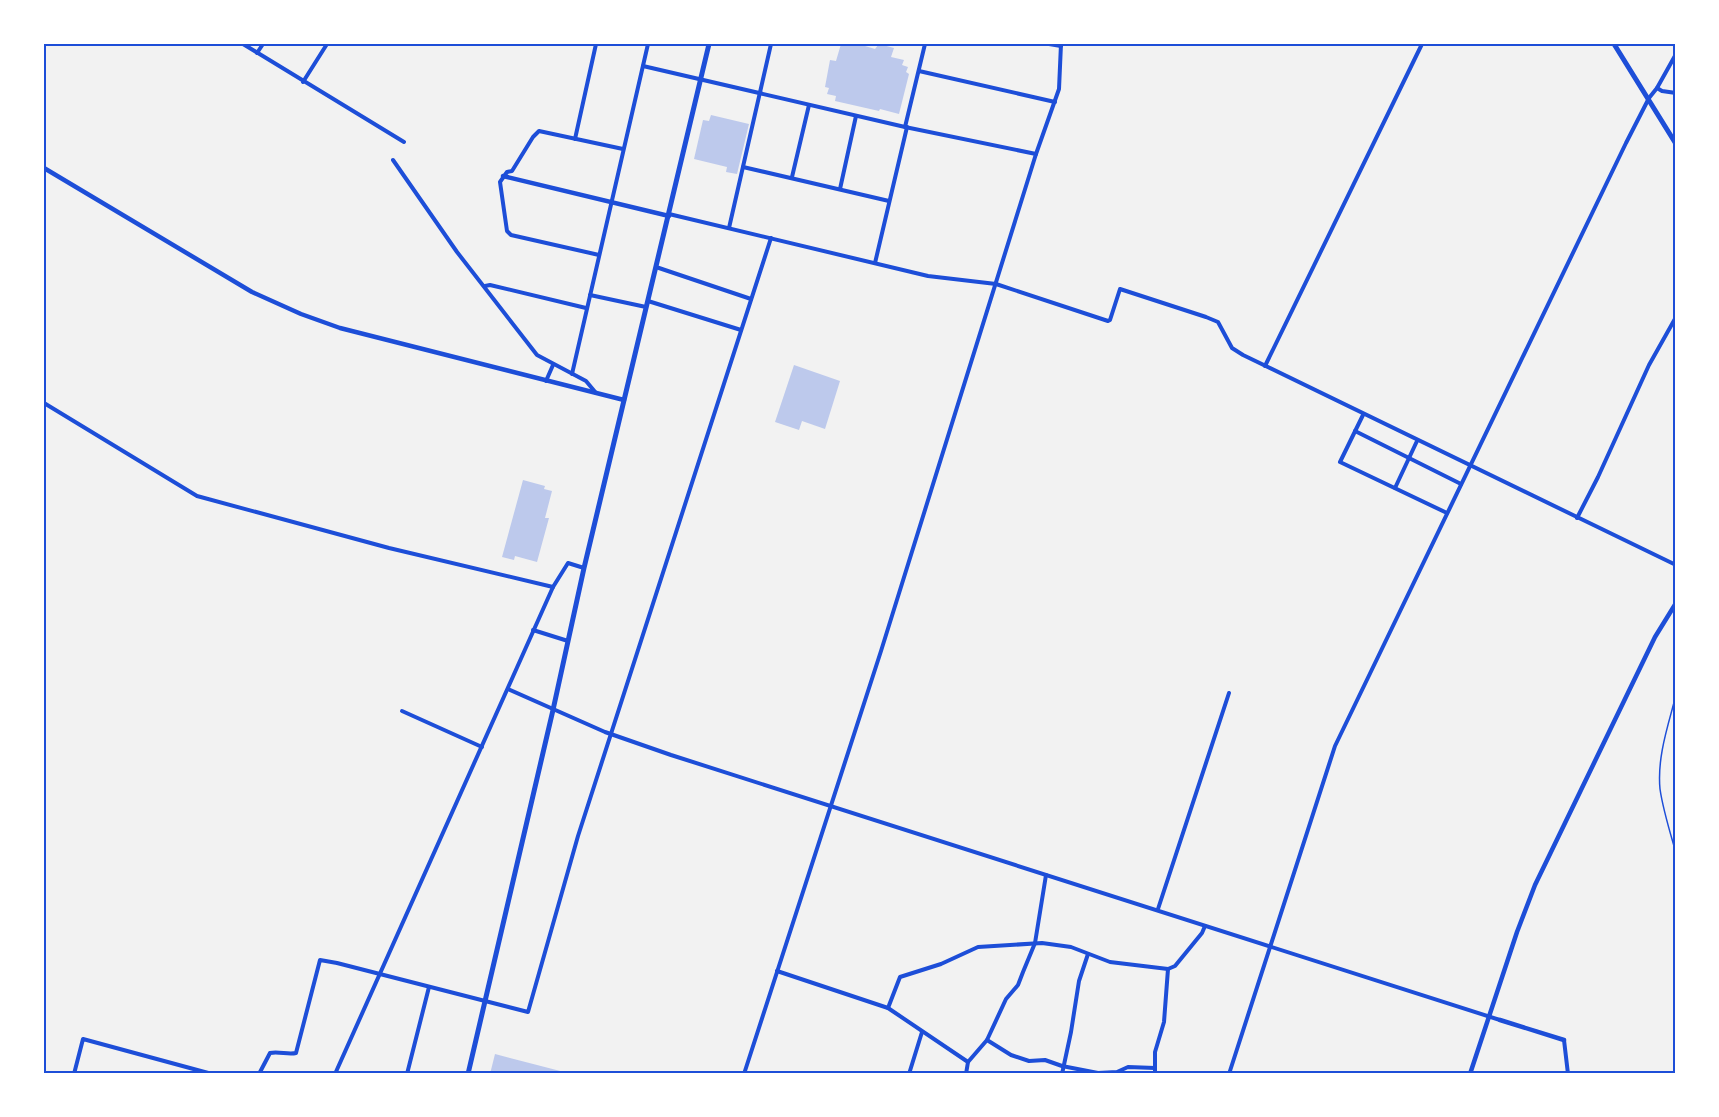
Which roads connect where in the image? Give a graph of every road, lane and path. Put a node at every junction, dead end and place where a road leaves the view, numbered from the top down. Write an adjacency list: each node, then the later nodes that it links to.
1 (243, 44): 13 (street)
2 (264, 44): 13 (street)
3 (327, 44): 18 (street)
4 (596, 44): 27 (street)
5 (648, 44): 15 (street)
6 (709, 44): 17 (main road)
7 (771, 44): 21 (street)
8 (925, 44): 16 (street)
9 (1049, 44): 12 (street)
10 (1422, 44): 56 (street)
11 (1614, 44): 22 (main road)
12 (1061, 45): 23 (street)
13 (257, 52): 18 (street)
14 (1676, 54): 19 (street)
15 (643, 66): 17 (street); 30 (street)
16 (919, 71): 23 (street); 26 (street)
17 (702, 79): 21 (street); 40 (main road)
18 (303, 82): 28 (street)
19 (1657, 88): 20 (street); 22 (street)
20 (1676, 93)
21 (759, 94): 24 (street); 33 (street)
22 (1649, 98): 29 (main road); 66 (street)
23 (1055, 102): 31 (street)
24 (809, 105): 25 (street); 36 (street)
25 (856, 116): 26 (street); 37 (street)
26 (906, 127): 31 (street); 38 (street)
27 (575, 139): 30 (street); 35 (street)
28 (404, 142)
29 (1676, 144)
30 (623, 149): 39 (street)
31 (1036, 154): 46 (street)
32 (393, 160): 47 (street)
33 (743, 167): 36 (street); 41 (street)
34 (44, 168): 58 (street)
35 (503, 176): 39 (street); 43 (street)
36 (792, 177): 37 (street)
37 (840, 189): 38 (street)
38 (889, 201): 44 (street)
39 (612, 202): 40 (street); 43 (street)
40 (669, 215): 41 (street); 45 (main road)
41 (729, 228): 42 (street)
42 (771, 238): 44 (street); 49 (street)
43 (599, 255): 48 (street)
44 (875, 263): 46 (street)
45 (656, 267): 49 (street); 50 (main road)
46 (996, 284): 56 (street); 84 (street)
47 (485, 286): 51 (street); 55 (street)
48 (590, 295): 50 (street); 51 (street)
49 (752, 299): 54 (street)
50 (647, 304): 54 (street); 60 (main road)
51 (586, 308): 57 (street)
52 (1676, 317): 53 (street)
53 (1674, 323): 70 (street)
54 (741, 330): 82 (street)
55 (553, 365): 57 (street); 58 (street)
56 (1264, 366): 62 (street)
57 (572, 374): 59 (street)
58 (546, 381): 59 (street)
59 (597, 393): 60 (street)
60 (624, 400): 72 (main road)
61 (44, 403): 73 (street)
62 (1363, 415): 63 (street); 64 (street)
63 (1355, 431): 65 (street); 68 (street)
64 (1417, 441): 65 (street); 66 (street)
65 (1410, 459): 67 (street); 68 (street)
66 (1470, 465): 67 (street); 70 (street)
67 (1461, 484): 69 (street)
68 (1395, 488): 69 (street)
69 (1447, 513): 90 (street)
70 (1577, 518): 71 (street)
71 (1676, 565)
72 (584, 568): 73 (street); 76 (main road)
73 (553, 587): 75 (street)
74 (1676, 603): 98 (street)
75 (534, 630): 76 (street); 77 (street)
76 (569, 641): 80 (main road)
77 (508, 689): 80 (street); 83 (street)
78 (1229, 693): 87 (street)
79 (1676, 695): 85 (path)
80 (553, 710): 82 (street); 96 (main road)
81 (402, 711): 83 (street)
82 (611, 734): 84 (street); 96 (street)
83 (482, 747): 94 (street)
84 (830, 805): 86 (street); 93 (street)
85 (1676, 854)
86 (1046, 875): 87 (street); 89 (street)
87 (1158, 909): 88 (street)
88 (1205, 926): 90 (street); 92 (street)
89 (1035, 943): 91 (street); 97 (street); 101 (street)
90 (1270, 946): 98 (street); 118 (street)
91 (1088, 954): 92 (street); 104 (street)
92 (1168, 969): 106 (street)
93 (777, 971): 97 (street); 114 (street)
94 (379, 974): 95 (street); 110 (street); 111 (street)
95 (429, 987): 96 (street); 112 (street)
96 (484, 1001): 113 (main road)
97 (888, 1008): 100 (street)
98 (1489, 1017): 99 (street); 119 (street)
99 (1500, 1020): 102 (street)
100 (922, 1032): 103 (street); 115 (street)
101 (987, 1040): 103 (street); 104 (street)
102 (1564, 1040): 120 (street)
103 (968, 1062): 116 (street)
104 (1062, 1066): 107 (street); 117 (street)
105 (196, 1071): 108 (street); 109 (street)
106 (1155, 1071): 107 (street)
107 (1117, 1073)
108 (74, 1074)
109 (212, 1074)
110 (259, 1074)
111 (335, 1074)
112 (407, 1074)
113 (468, 1074)
114 (744, 1074)
115 (909, 1074)
116 (966, 1074)
117 (1062, 1074)
118 (1230, 1074)
119 (1470, 1074)
120 (1568, 1074)

